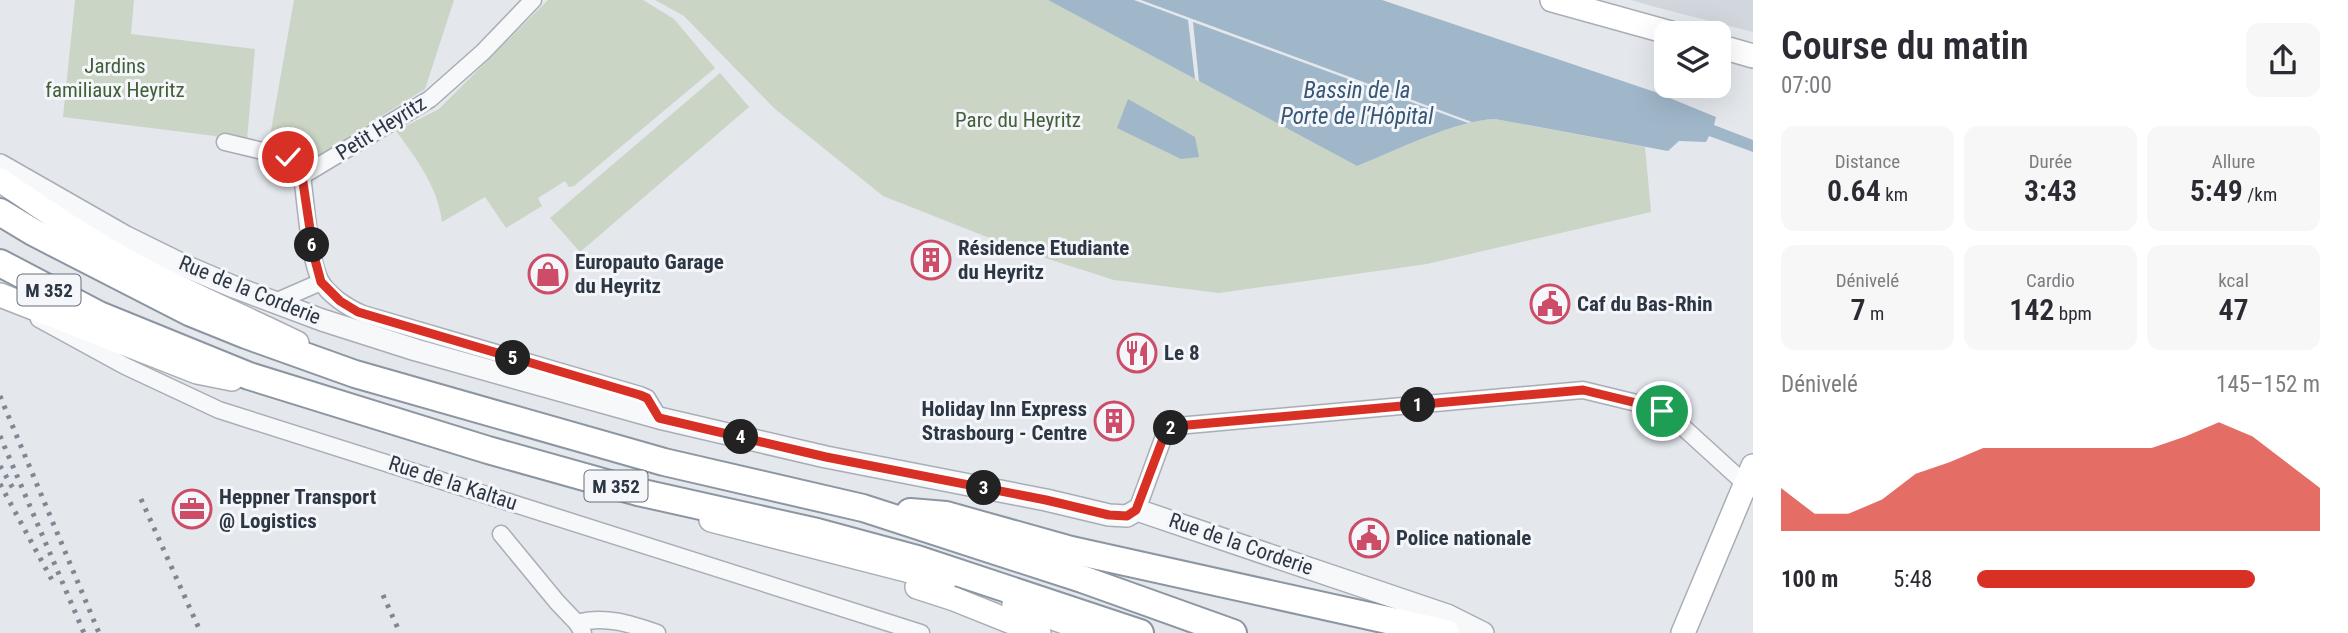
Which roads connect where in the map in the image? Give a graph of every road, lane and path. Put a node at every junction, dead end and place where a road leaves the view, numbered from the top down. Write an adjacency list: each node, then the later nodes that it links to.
1 (533, 0): 8 (street, Petit Heyritz)
2 (1552, 0): 3 (main road)
3 (1654, 28)
4 (1731, 50): 5 (main road)
5 (1753, 56)
6 (225, 142): 8 (street)
7 (0, 165): 14 (street, Rue de la Corderie)
8 (302, 176): 12 (street)
9 (0, 180): 16 (main road)
10 (0, 212): 16 (highway, M 352)
11 (0, 263): 15 (highway, M 352)
12 (321, 282): 14 (street); 18 (street)
13 (0, 296): 17 (main road); 27 (street, Rue de la Kaltau)
14 (275, 302): 18 (street, Rue de la Corderie)
15 (99, 315): 17 (main road); 30 (highway, M 352)
16 (355, 374): 20 (highway, M 352)
17 (232, 379): 23 (main road)
18 (659, 418): 21 (street, Rue de la Corderie)
19 (1751, 480): 21 (street); 25 (main road)
20 (863, 508): 31 (highway, M 352); 32 (highway)
21 (1136, 510): 33 (street, Rue de la Corderie)
22 (501, 534): 24 (street)
23 (813, 546): 28 (main road); 29 (main road)
24 (580, 628): 26 (street)
25 (1683, 632)
26 (657, 633)
27 (921, 633)
28 (1039, 633)
29 (1095, 633)
30 (1140, 633)
31 (1233, 633)
32 (1446, 633)
33 (1483, 633)

